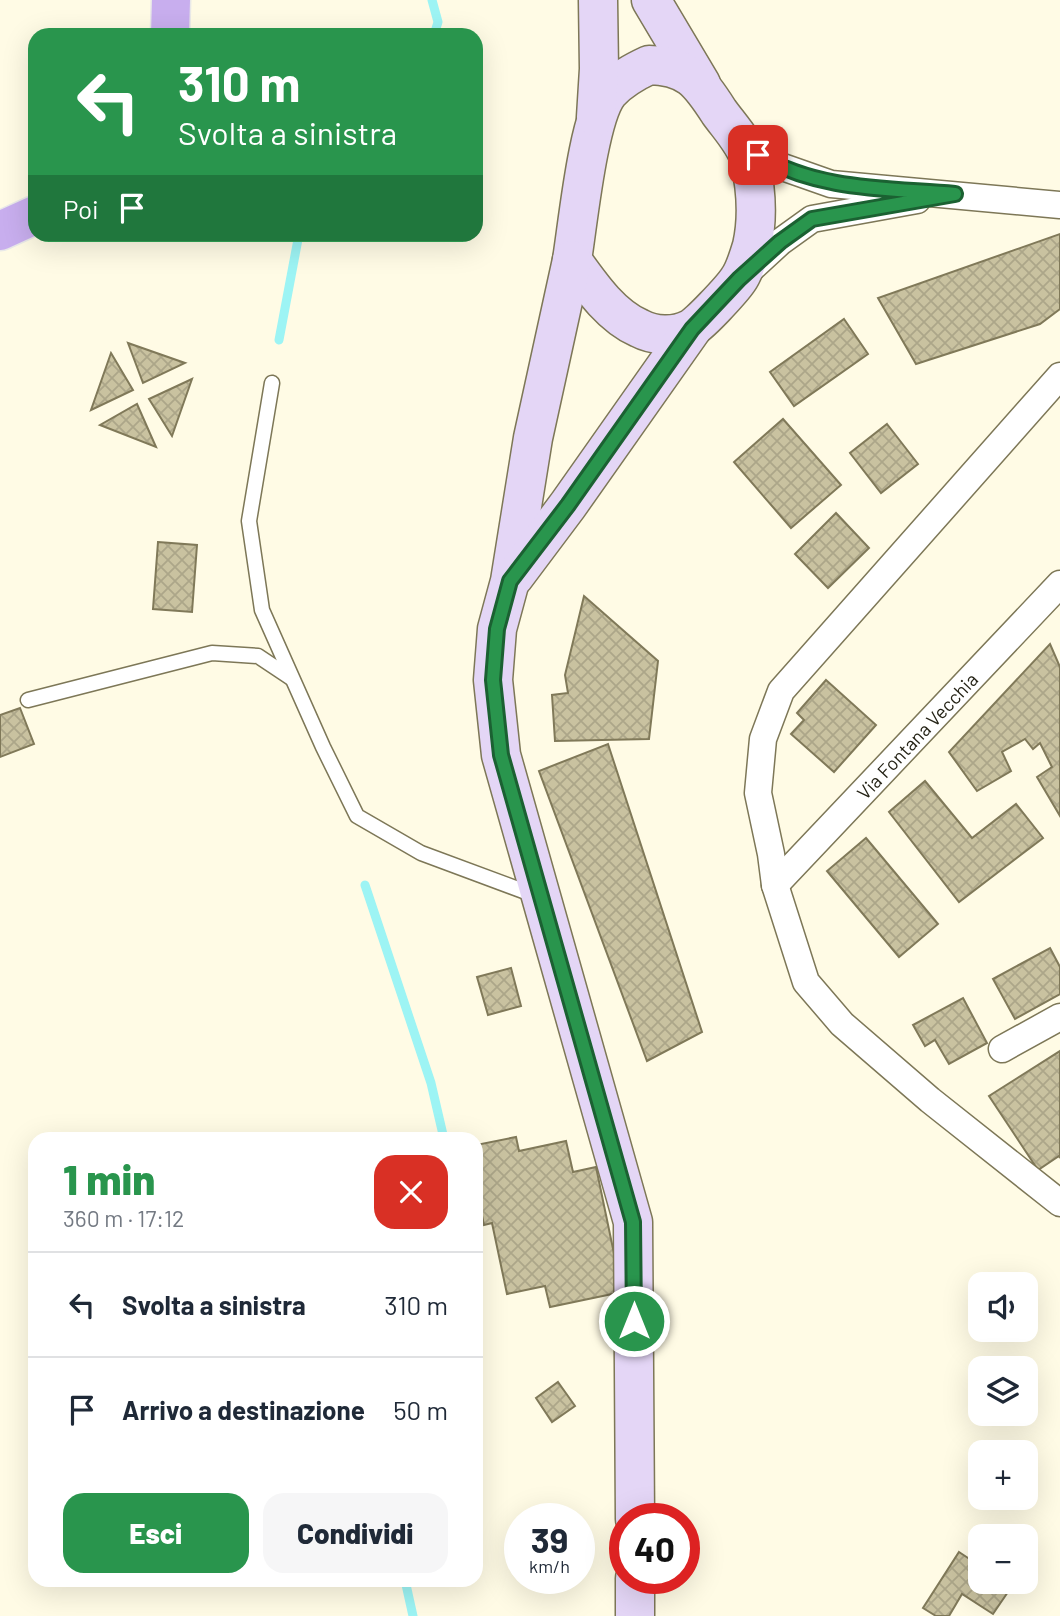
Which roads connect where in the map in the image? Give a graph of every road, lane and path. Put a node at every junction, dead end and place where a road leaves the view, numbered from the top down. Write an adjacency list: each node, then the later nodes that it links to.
1 (171, 0): 4 (main road)
2 (598, 0): 6 (main road)
3 (651, 0): 5 (main road)
4 (170, 28)
5 (701, 84): 6 (main road); 7 (main road)
6 (595, 120): 12 (main road)
7 (742, 147): 8 (street); 13 (main road)
8 (955, 194): 9 (street); 13 (street)
9 (1060, 205)
10 (28, 218): 11 (main road)
11 (0, 231)
12 (572, 260): 14 (main road); 17 (main road)
13 (739, 279): 14 (main road)
14 (692, 329): 17 (main road)
15 (1060, 376): 21 (street)
16 (272, 383): 19 (lane)
17 (510, 581): 22 (main road)
18 (1060, 584): 21 (street, Via Fontana Vecchia)
19 (292, 679): 20 (lane); 22 (lane)
20 (28, 700)
21 (775, 885): 25 (street)
22 (542, 898): 26 (main road)
23 (1060, 1017): 24 (street)
24 (1002, 1049)
25 (1060, 1203)
26 (635, 1503)
27 (635, 1594): 28 (main road)
28 (635, 1616)

